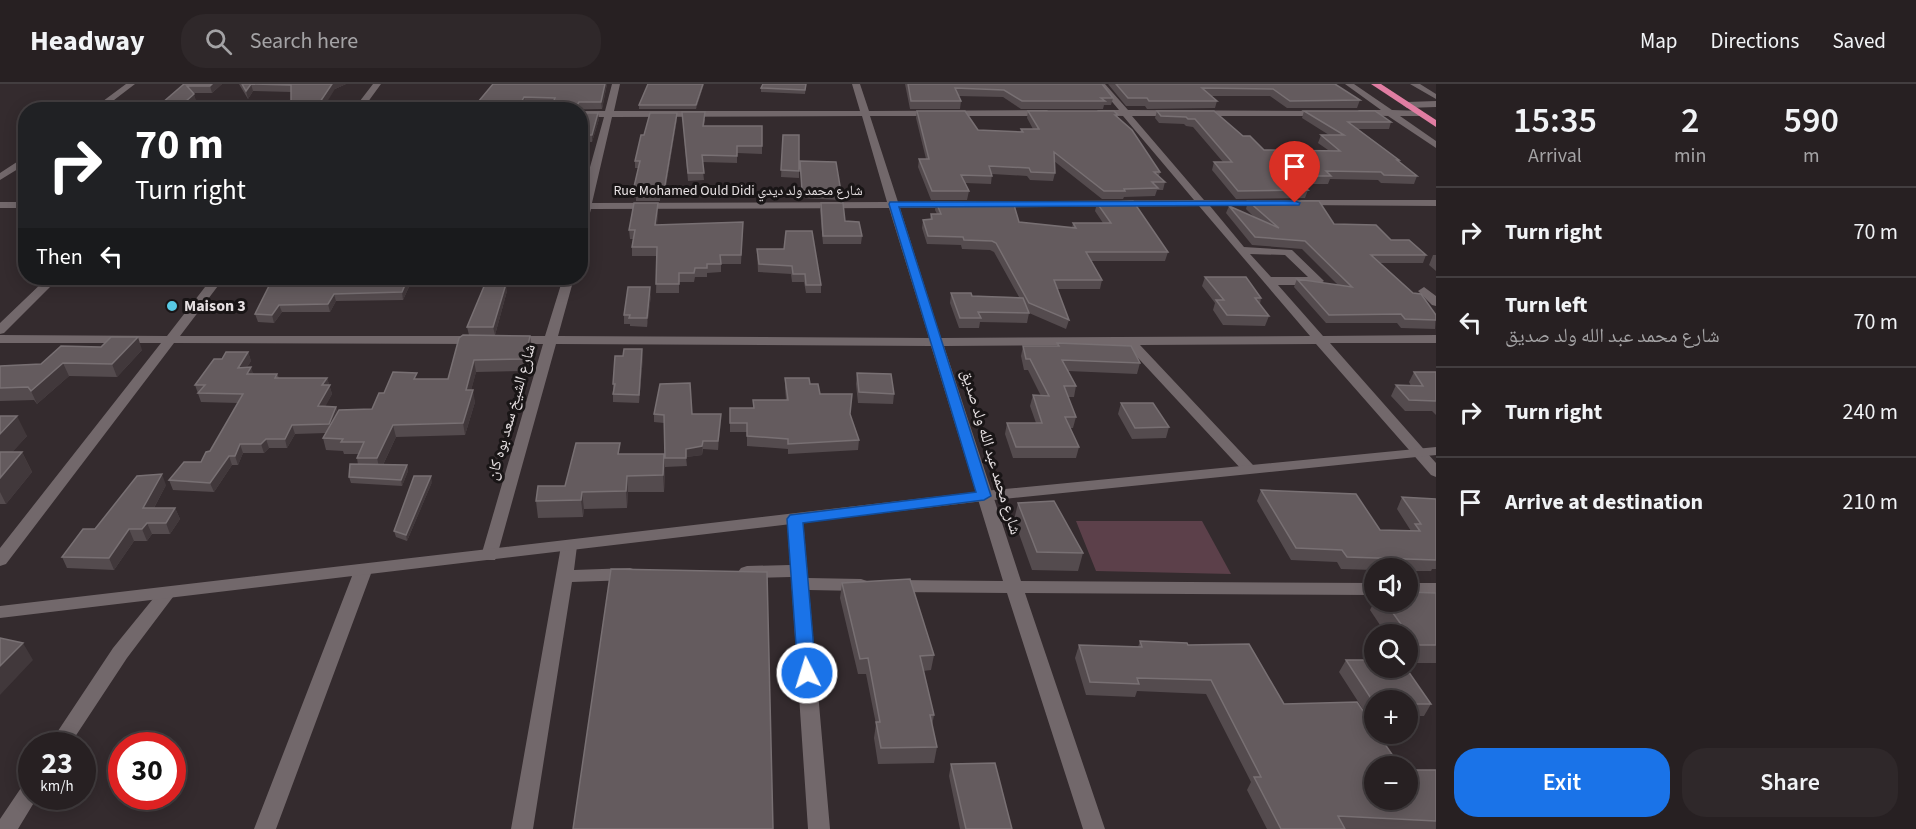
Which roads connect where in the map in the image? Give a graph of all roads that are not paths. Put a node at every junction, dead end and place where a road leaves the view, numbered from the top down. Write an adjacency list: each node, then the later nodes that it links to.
1 (131, 84): 11 (street)
2 (377, 84): 12 (street)
3 (616, 84): 24 (street)
4 (856, 84): 15 (street, شارع محمد عبد الله ولد صديق)
5 (1101, 84): 18 (street)
6 (1348, 84): 21 (street)
7 (1375, 84): 14 (highway)
8 (1390, 84): 14 (highway)
9 (1414, 84): 10 (street)
10 (1436, 97)
11 (106, 102)
12 (363, 102)
13 (1436, 104): 14 (street)
14 (1421, 109): 21 (street); 22 (highway); 25 (highway)
15 (864, 113): 16 (street); 24 (street); 33 (street, شارع محمد عبد الله ولد صديق)
16 (1056, 113)
17 (1092, 113): 18 (street)
18 (1128, 113): 19 (street); 34 (street)
19 (1331, 113)
20 (1343, 113): 21 (street)
21 (1391, 113): 26 (street)
22 (1436, 113)
23 (588, 114): 24 (street)
24 (607, 114): 29 (street)
25 (1436, 124)
26 (1436, 145)
27 (18, 165): 28 (street)
28 (0, 177)
29 (588, 190)
30 (1283, 203): 34 (street, Rue Mohamed Ould Didi شارع محمد ولد ديدي)
31 (1295, 203): 32 (street)
32 (1436, 203)
33 (893, 204): 34 (street, Rue Mohamed Ould Didi شارع محمد ولد ديدي); 37 (street, Rue Mohamed Ould Didi شارع محمد ولد ديدي); 52 (street, شارع محمد عبد الله ولد صديق)
34 (1200, 204): 38 (street)
35 (0, 205): 36 (street)
36 (18, 205)
37 (588, 206)
38 (1241, 250): 39 (street); 39 (street)
39 (1268, 281): 46 (street)
40 (45, 285): 45 (street)
41 (212, 285): 48 (street)
42 (566, 285): 50 (street, شارع الشيخ سعد بوه كان)
43 (1424, 291): 44 (street)
44 (1436, 302)
45 (0, 330)
46 (1320, 338): 49 (street); 51 (street); 53 (street)
47 (0, 339): 48 (street)
48 (169, 339): 50 (street); 59 (street)
49 (1436, 339)
50 (550, 340): 52 (street); 60 (street, شارع الشيخ سعد بوه كان)
51 (1129, 340): 52 (street); 54 (street)
52 (938, 342): 56 (street, شارع محمد عبد الله ولد صديق)
53 (1428, 451): 54 (street); 55 (street)
54 (1248, 468): 56 (street)
55 (1436, 472)
56 (984, 496): 57 (street); 66 (street, شارع محمد عبد الله ولد صديق)
57 (795, 519): 58 (street); 65 (street)
58 (569, 546): 60 (street); 64 (street)
59 (2, 554)
60 (489, 556): 61 (street)
61 (363, 570): 70 (street); 75 (street)
62 (729, 572): 65 (street)
63 (646, 574): 64 (street)
64 (564, 576): 76 (street)
65 (799, 578): 66 (street); 77 (street)
66 (1016, 588): 67 (street); 78 (street, شارع محمد عبد الله ولد صديق)
67 (1364, 589)
68 (1418, 589): 69 (street)
69 (1436, 589)
70 (167, 593): 71 (street); 72 (street)
71 (0, 612)
72 (67, 732)
73 (18, 810): 74 (street)
74 (6, 829)
75 (265, 829)
76 (522, 829)
77 (819, 829)
78 (1094, 829)

